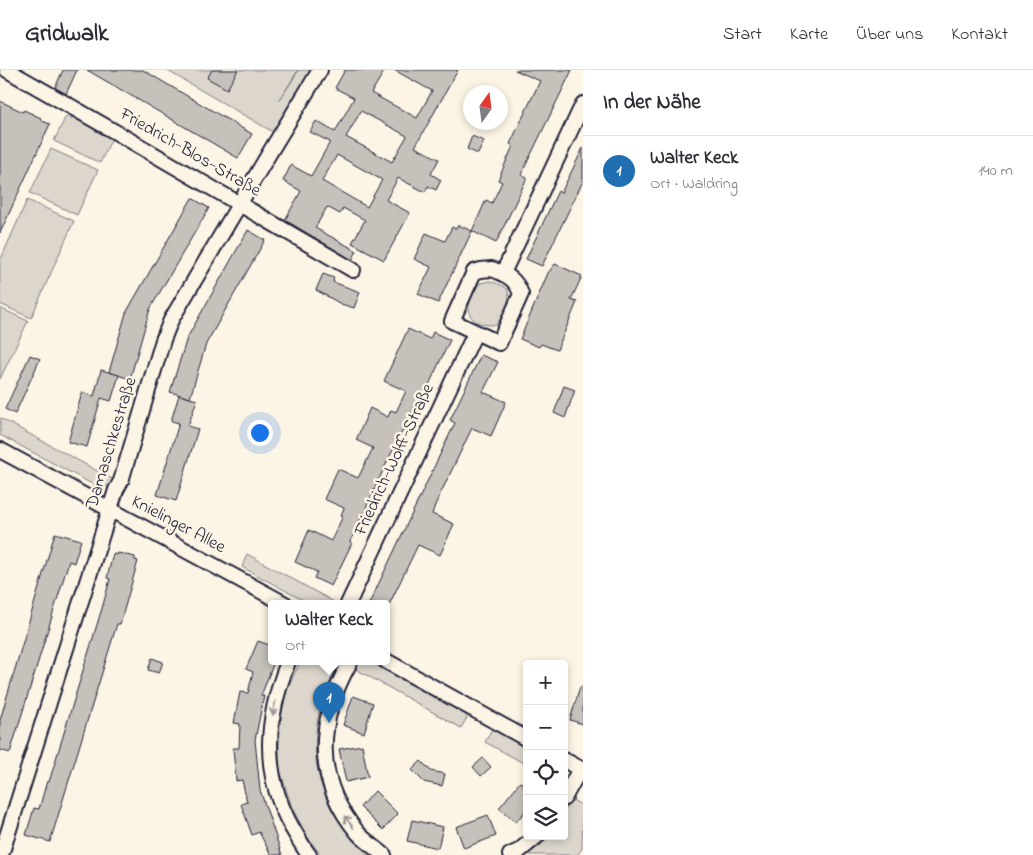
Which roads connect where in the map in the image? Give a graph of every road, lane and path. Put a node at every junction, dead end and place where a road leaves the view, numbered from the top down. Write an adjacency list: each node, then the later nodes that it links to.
1 (7, 70): 4 (street, Friedrich-Blos-Straße)
2 (320, 70): 4 (street, Damaschkestraße)
3 (583, 104): 6 (street)
4 (240, 204): 5 (street, Friedrich-Blos-Straße); 9 (street, Damaschkestraße)
5 (353, 270)
6 (503, 273): 7 (street); 7 (street)
7 (476, 333): 11 (street, Friedrich-Wolff-Straße)
8 (0, 450): 9 (street, Knielinger Allee)
9 (110, 510): 10 (street, Knielinger Allee); 20 (street, Damaschkestraße)
10 (278, 600)
11 (350, 600)
12 (390, 663): 15 (street)
13 (287, 665): 21 (street, one-way to 21)
14 (348, 665): 22 (street, one-way to 14)
15 (523, 737)
16 (568, 762): 17 (street)
17 (582, 769): 18 (street)
18 (566, 795)
19 (532, 840): 23 (street)
20 (1, 855)
21 (309, 855)
22 (384, 855)
23 (510, 855)

